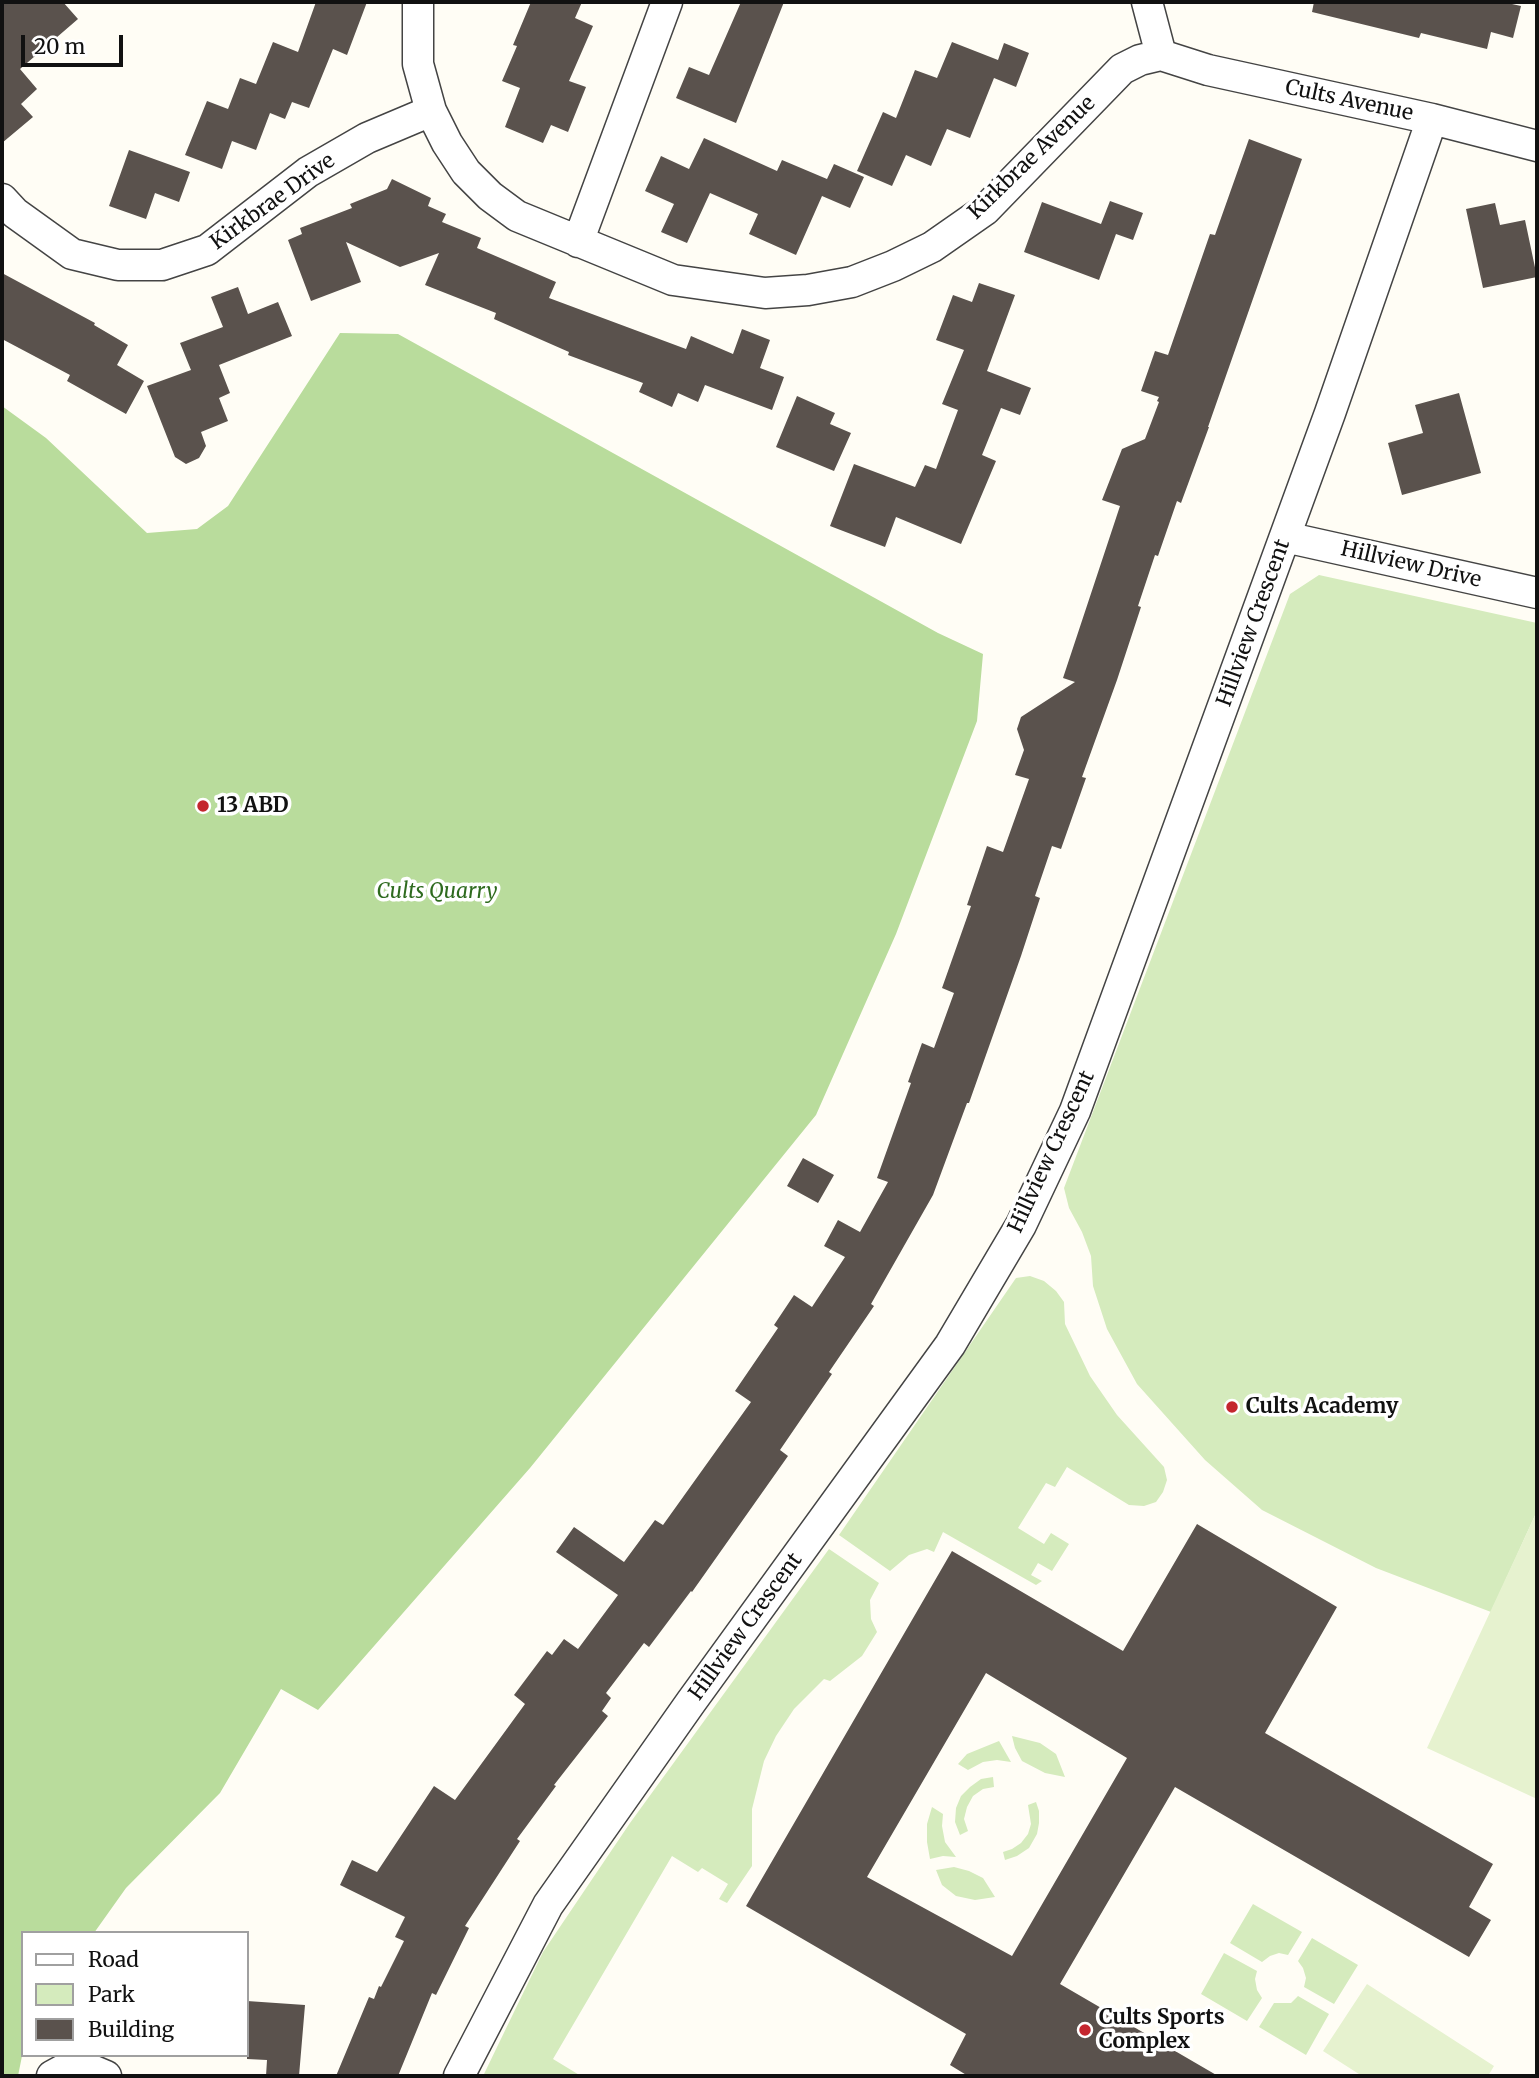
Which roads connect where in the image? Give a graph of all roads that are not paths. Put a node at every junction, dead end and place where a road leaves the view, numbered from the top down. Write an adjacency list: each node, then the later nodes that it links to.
1 (418, 2): 5 (street, Kirkbrae Avenue)
2 (667, 2): 9 (street)
3 (1147, 2): 4 (street)
4 (1161, 54): 6 (street, Cults Avenue); 9 (street, Kirkbrae Avenue)
5 (431, 111): 8 (street, Kirkbrae Drive); 9 (street, Kirkbrae Avenue)
6 (1432, 119): 7 (street, Cults Avenue); 10 (street, Hillview Crescent)
7 (1537, 146)
8 (2, 199)
9 (578, 242)
10 (1285, 537): 11 (street, Hillview Drive); 14 (street, Hillview Crescent)
11 (1537, 593)
12 (52, 2076): 13 (street)
13 (106, 2076)
14 (459, 2076)

